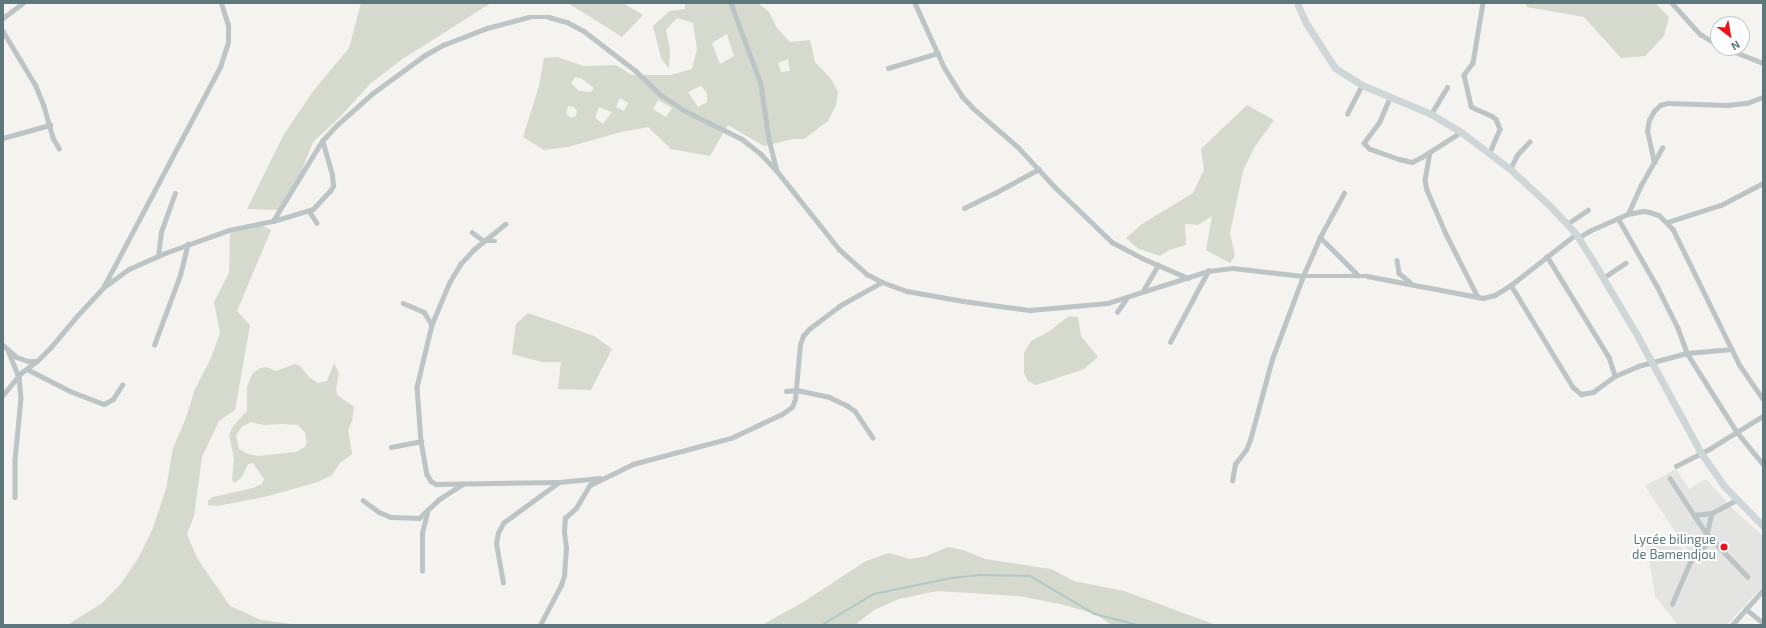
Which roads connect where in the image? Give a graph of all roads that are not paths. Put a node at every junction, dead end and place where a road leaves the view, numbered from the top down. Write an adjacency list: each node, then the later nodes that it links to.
1 (23, 3): 8 (street)
2 (221, 3): 66 (street)
3 (731, 3): 33 (street)
4 (915, 3): 11 (street)
5 (1297, 3): 15 (main road)
6 (1483, 3): 29 (street)
7 (1672, 3): 10 (street)
8 (3, 18)
9 (3, 31): 21 (street)
10 (1710, 40)
11 (938, 53): 14 (street); 31 (street)
12 (1745, 56): 13 (street)
13 (1763, 63)
14 (888, 68)
15 (1362, 85): 18 (main road); 19 (street)
16 (1447, 87): 20 (street)
17 (1763, 97): 30 (street)
18 (1390, 98): 20 (main road); 28 (street)
19 (1347, 114)
20 (1431, 114): 22 (main road)
21 (50, 125): 23 (street); 26 (street)
22 (1461, 132): 28 (street); 29 (main road)
23 (3, 138)
24 (322, 142): 33 (street); 39 (street); 42 (street)
25 (1529, 142): 32 (street)
26 (59, 148)
27 (1662, 148): 30 (street)
28 (1430, 152): 68 (street)
29 (1490, 153): 32 (main road)
30 (1654, 164): 40 (street)
31 (1038, 169): 37 (street); 57 (street)
32 (1510, 169): 46 (main road)
33 (777, 171): 63 (street)
34 (1763, 183): 43 (street)
35 (175, 193): 53 (street)
36 (1344, 193): 49 (street)
37 (964, 208)
38 (1588, 210): 46 (street)
39 (309, 211): 42 (street); 44 (street)
40 (1628, 214): 41 (street); 43 (street)
41 (1618, 218): 48 (street); 78 (street)
42 (273, 221): 52 (street)
43 (1668, 222): 76 (street)
44 (317, 223)
45 (506, 224): 50 (street)
46 (1567, 224): 48 (main road)
47 (472, 232): 50 (street)
48 (1577, 236): 54 (street); 62 (main road)
49 (1320, 237): 59 (street); 60 (street)
50 (484, 241): 51 (street); 72 (street)
51 (495, 241)
52 (188, 244): 53 (street); 75 (street)
53 (158, 256): 66 (street)
54 (1547, 256): 65 (street); 82 (street)
55 (1397, 260): 64 (street)
56 (1625, 264): 62 (street)
57 (1158, 265): 61 (street); 67 (street)
58 (1208, 271): 60 (street); 61 (street); 73 (street)
59 (1358, 275): 60 (street); 64 (street)
60 (1303, 276): 99 (street)
61 (1188, 278): 67 (street)
62 (1603, 278): 80 (main road)
63 (882, 282): 69 (street); 85 (street)
64 (1413, 284): 68 (street)
65 (1511, 285): 68 (street); 82 (street)
66 (104, 288): 79 (street)
67 (1143, 291): 69 (street)
68 (1478, 297)
69 (1126, 298): 71 (street)
70 (403, 303): 72 (street)
71 (1117, 312)
72 (432, 325): 92 (street)
73 (1170, 342)
74 (3, 345): 77 (street)
75 (154, 345)
76 (1732, 349): 78 (street); 88 (street)
77 (8, 350): 79 (street); 83 (street)
78 (1687, 352): 80 (street); 90 (street)
79 (37, 360): 81 (street)
80 (1651, 362): 82 (street); 94 (main road)
81 (27, 369): 83 (street); 84 (street)
82 (1615, 376)
83 (19, 377): 87 (street); 102 (street)
84 (122, 385)
85 (798, 390): 86 (street); 91 (street); 97 (street)
86 (786, 391)
87 (3, 395)
88 (1763, 399)
89 (1763, 416): 90 (street)
90 (1737, 432): 94 (street); 95 (street)
91 (874, 438)
92 (421, 441): 93 (street); 101 (street)
93 (391, 447)
94 (1701, 453): 96 (street); 104 (main road)
95 (1763, 464)
96 (1676, 466)
97 (604, 478): 100 (street); 118 (street)
98 (1670, 478): 107 (street)
99 (1232, 481)
100 (559, 482): 101 (street); 113 (street)
101 (465, 483): 105 (street)
102 (15, 497)
103 (363, 500): 105 (street)
104 (1736, 500): 106 (street); 108 (main road)
105 (428, 511): 111 (street)
106 (1712, 513): 107 (street); 109 (street)
107 (1694, 515): 109 (street)
108 (1763, 526)
109 (1707, 534): 110 (street)
110 (1711, 539): 112 (street); 115 (street)
111 (422, 571)
112 (1748, 577)
113 (502, 583)
114 (1763, 590): 116 (street)
115 (1672, 604)
116 (1746, 609): 117 (street); 119 (street)
117 (1763, 623)
118 (540, 625)
119 (1732, 625)

